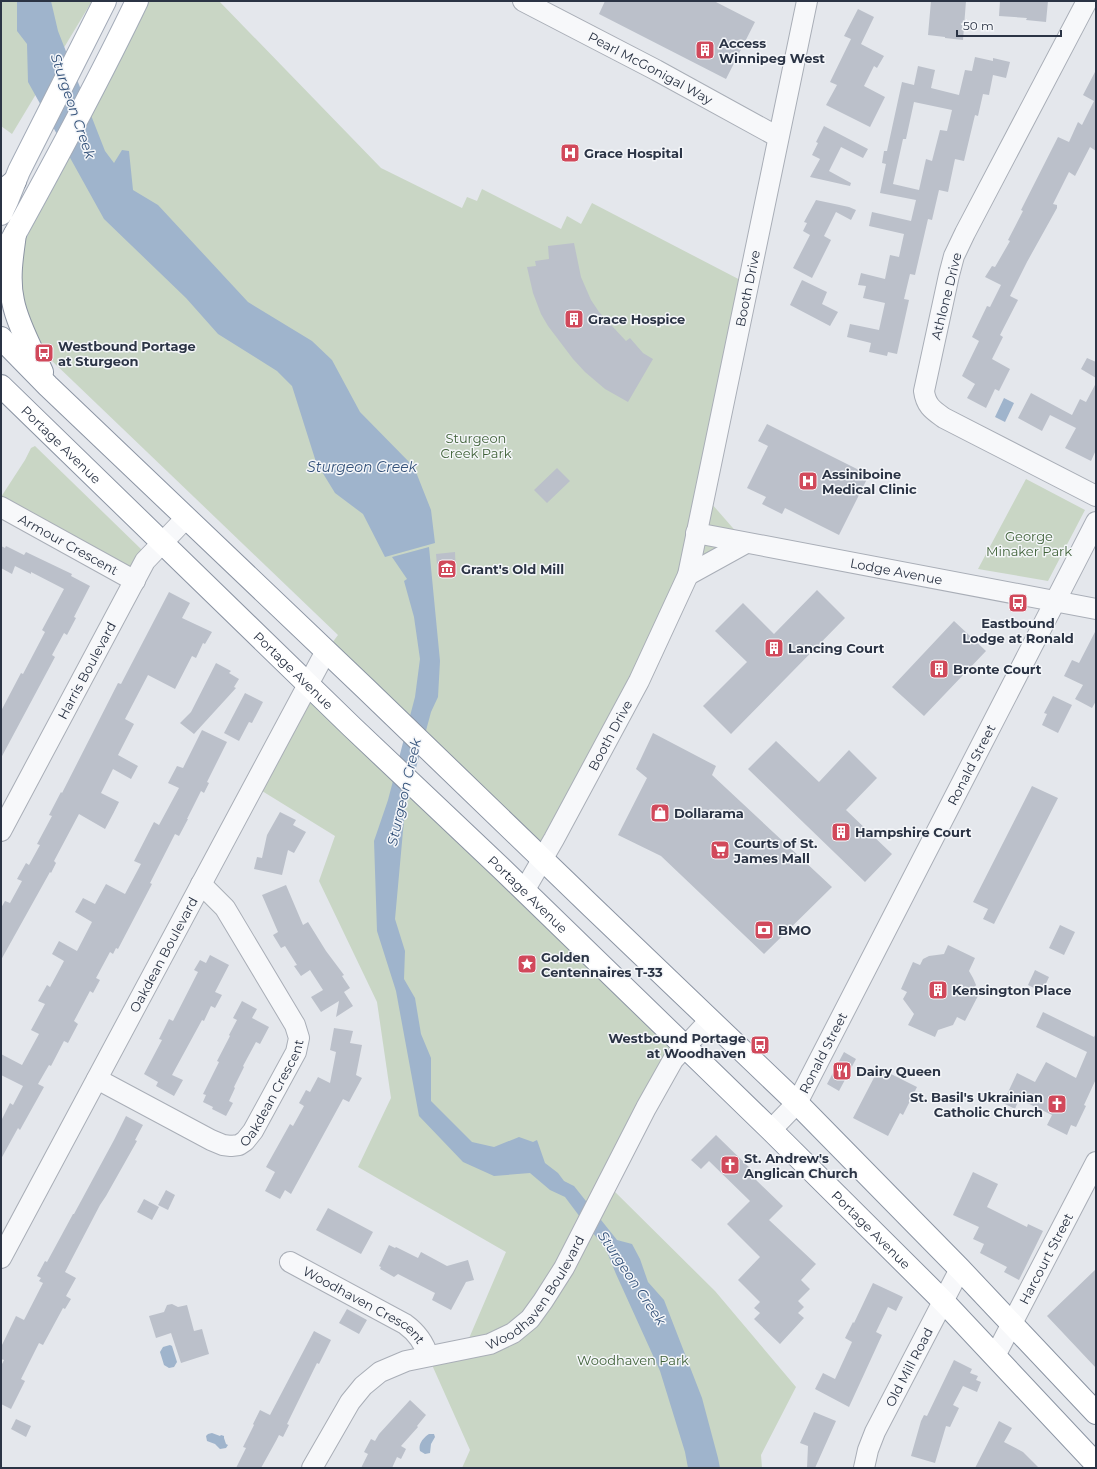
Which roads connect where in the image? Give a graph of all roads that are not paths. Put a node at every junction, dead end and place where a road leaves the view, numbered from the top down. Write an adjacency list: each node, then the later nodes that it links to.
1 (105, 1): 7 (main road)
2 (137, 1): 9 (main road)
3 (523, 1): 6 (street, Pearl McGonigal Way)
4 (807, 1): 6 (street, Booth Drive)
5 (1087, 1): 14 (street, Athlone Drive)
6 (778, 137): 18 (street, Booth Drive)
7 (8, 186): 8 (main road)
8 (1, 214)
9 (15, 234): 10 (main road); 13 (main road)
10 (1, 260)
11 (1, 338): 13 (main road)
12 (1, 386): 19 (main road, Portage Avenue)
13 (48, 386): 16 (main road)
14 (1096, 496)
15 (1, 507): 22 (street, Armour Crescent)
16 (186, 518): 19 (street, Harris Boulevard); 25 (main road)
17 (1096, 522): 23 (street, Ronald Street)
18 (696, 533): 20 (street, Lodge Avenue); 21 (street, Booth Drive)
19 (163, 543): 22 (street, Harris Boulevard); 26 (main road, Portage Avenue)
20 (746, 543): 21 (street); 23 (street, Lodge Avenue)
21 (688, 575): 28 (street, Booth Drive)
22 (135, 581): 27 (street, Harris Boulevard)
23 (1055, 602): 24 (street, Lodge Avenue); 34 (street, Ronald Street)
24 (1096, 608)
25 (326, 651): 26 (street, Oakdean Boulevard); 28 (main road)
26 (309, 685): 29 (street, Oakdean Boulevard); 30 (main road, Portage Avenue)
27 (1, 832)
28 (542, 860): 30 (street, Booth Drive); 31 (main road)
29 (201, 884): 33 (street, Oakdean Boulevard); 33 (street, Oakdean Crescent)
30 (524, 891): 32 (main road, Portage Avenue)
31 (710, 1020): 32 (street, Woodhaven Boulevard); 34 (main road)
32 (685, 1047): 35 (main road, Portage Avenue); 42 (street, Woodhaven Boulevard)
33 (97, 1079): 37 (street, Oakdean Boulevard)
34 (797, 1103): 35 (street, Ronald Street); 39 (main road)
35 (771, 1130): 40 (main road, Portage Avenue)
36 (1096, 1162): 41 (street, Harcourt Street)
37 (1, 1258)
38 (290, 1262): 42 (street, Woodhaven Crescent)
39 (960, 1269): 40 (street, Old Mill Road); 41 (main road)
40 (943, 1301): 43 (main road, Portage Avenue); 47 (street, Old Mill Road)
41 (1012, 1324): 43 (street, Harcourt Street); 44 (main road)
42 (428, 1356): 46 (street, Woodhaven Boulevard)
43 (995, 1356): 45 (main road, Portage Avenue)
44 (1096, 1413)
45 (1096, 1464)
46 (312, 1468)
47 (864, 1468)

